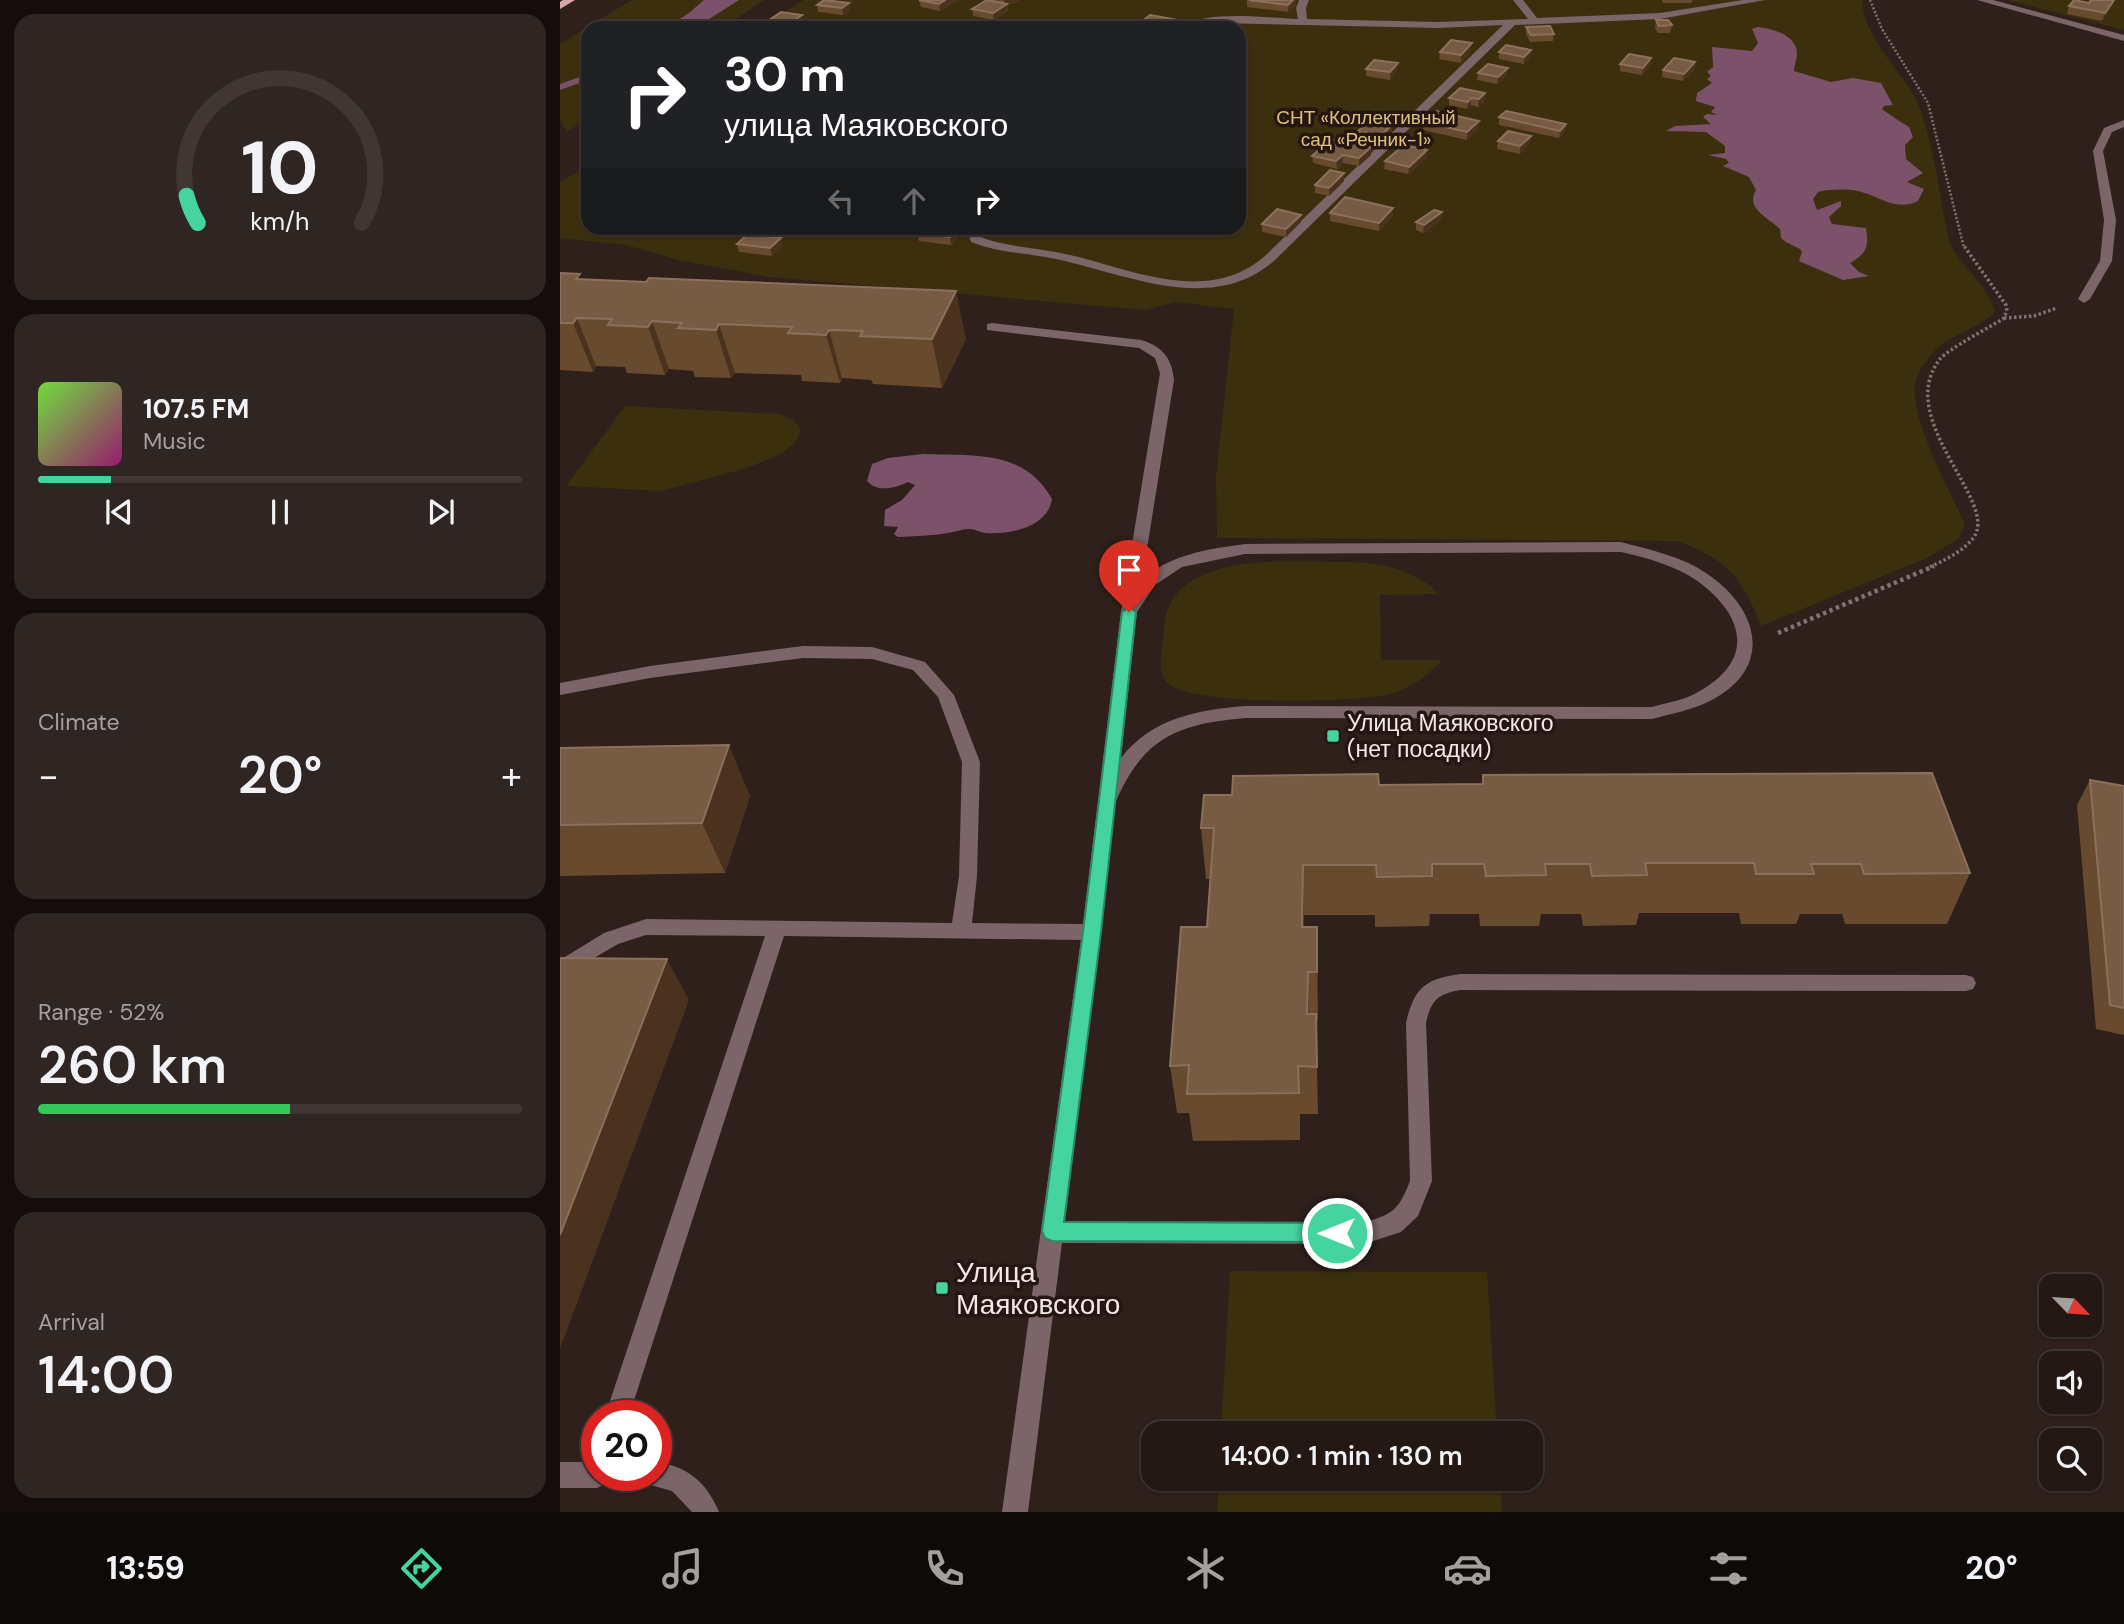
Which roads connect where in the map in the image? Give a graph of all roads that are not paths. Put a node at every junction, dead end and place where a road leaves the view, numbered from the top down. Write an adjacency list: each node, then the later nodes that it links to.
1 (570, 0): 6 (main road)
2 (1304, 0): 10 (street)
3 (1518, 0): 7 (street)
4 (1760, 0): 7 (street)
5 (1982, 0): 11 (street)
6 (560, 6)
7 (1534, 20): 9 (street)
8 (1208, 21): 10 (street)
9 (1513, 21): 10 (street); 13 (street)
10 (1303, 22)
11 (2124, 38)
12 (2124, 123): 14 (street)
13 (974, 235)
14 (2084, 299)
15 (992, 327): 16 (street)
16 (1129, 612): 18 (street); 18 (street)
17 (560, 688): 20 (street)
18 (1105, 806): 21 (street)
19 (777, 928): 20 (street); 22 (street); 25 (street)
20 (961, 930): 21 (street)
21 (1092, 932): 24 (street)
22 (560, 970)
23 (1966, 983): 24 (street)
24 (1052, 1231): 30 (street)
25 (622, 1400)
26 (560, 1475): 27 (street)
27 (581, 1475)
28 (672, 1478): 29 (street)
29 (706, 1512)
30 (1015, 1512)

